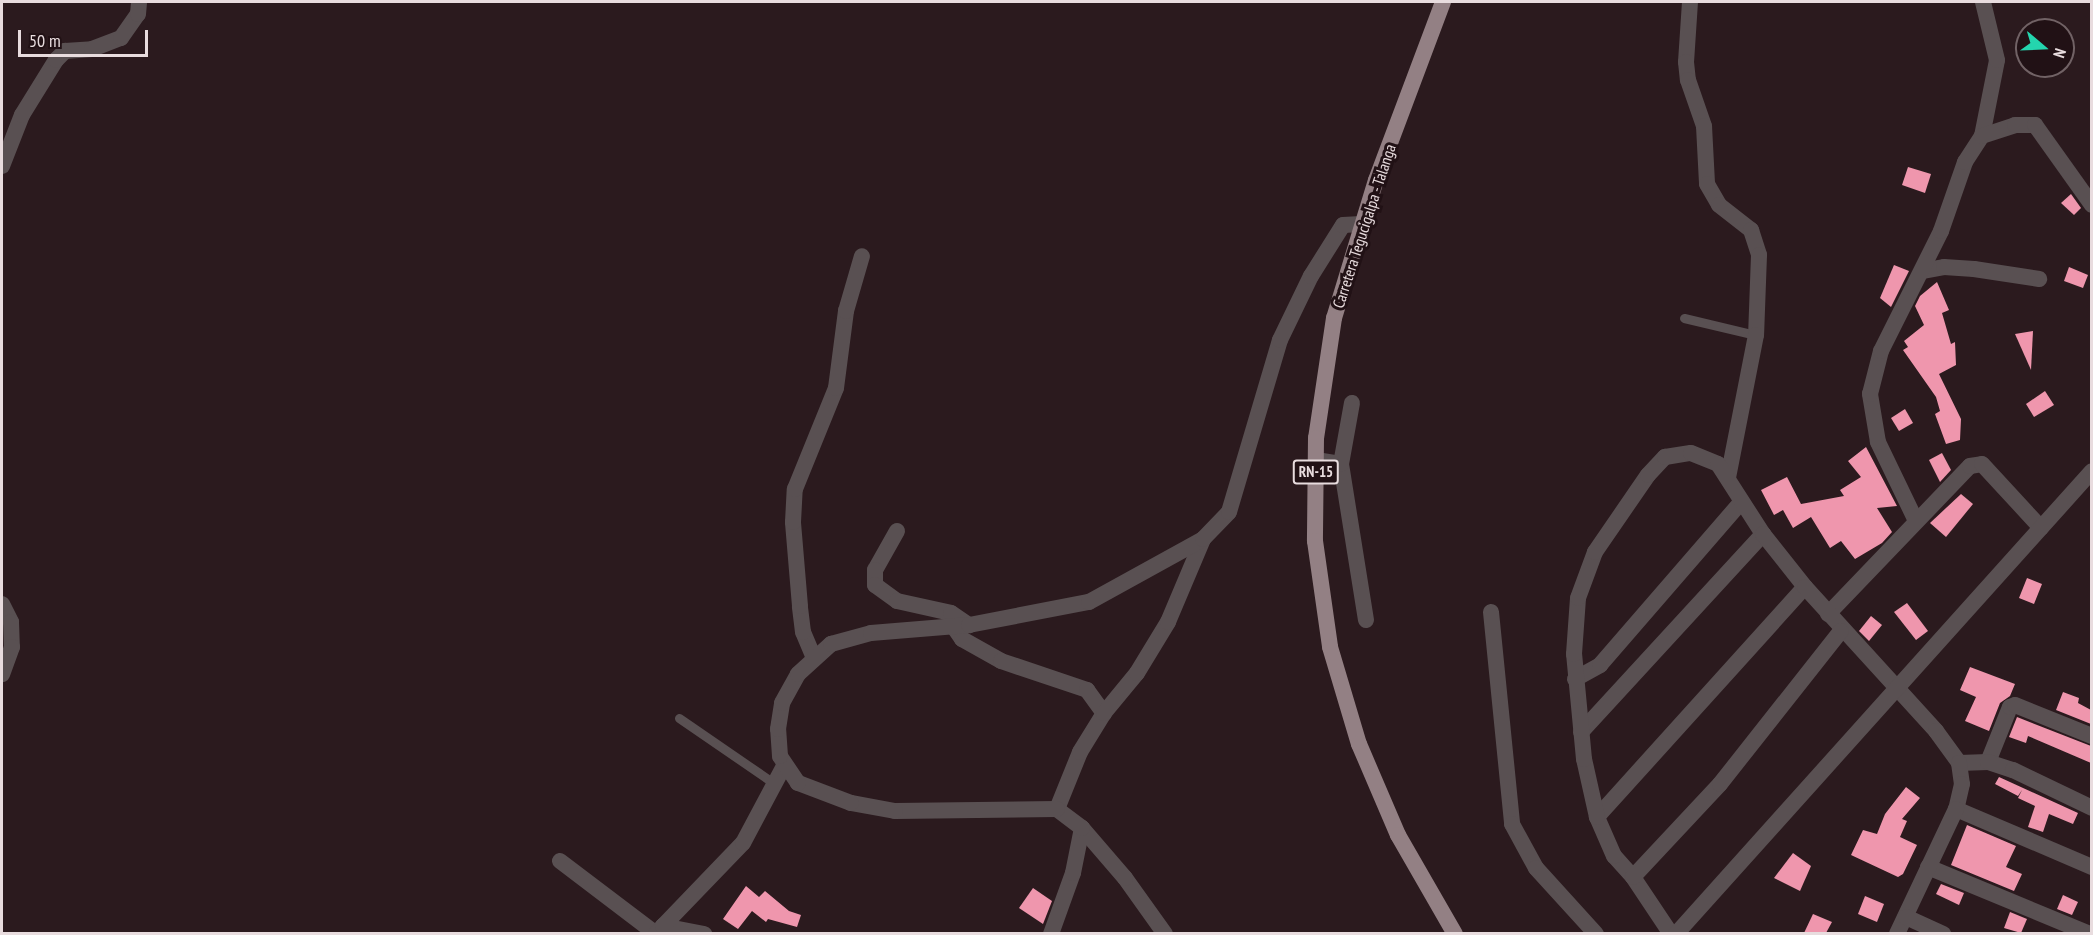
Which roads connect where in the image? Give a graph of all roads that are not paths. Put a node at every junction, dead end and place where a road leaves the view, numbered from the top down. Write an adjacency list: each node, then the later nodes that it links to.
1 (139, 2): 6 (street)
2 (1443, 2): 8 (main road, Carretera Tegucigalpa - Talanga / RN-15)
3 (1690, 2): 13 (street)
4 (1983, 2): 5 (street)
5 (1982, 136): 7 (street); 10 (street)
6 (2, 166)
7 (2091, 205)
8 (1361, 224): 15 (main road, Carretera Tegucigalpa - Talanga / RN-15); 24 (street)
9 (862, 256): 32 (street)
10 (1922, 271): 11 (street); 20 (street)
11 (2039, 279)
12 (1684, 318): 13 (lane)
13 (1755, 335): 18 (street)
14 (1352, 403): 16 (street)
15 (1316, 460): 16 (street); 58 (main road, Carretera Tegucigalpa - Talanga / RN-15)
16 (1341, 464): 29 (street)
17 (2091, 471): 21 (street)
18 (1728, 478): 19 (street); 34 (street)
19 (1741, 502): 23 (street); 34 (street)
20 (1916, 521): 21 (street); 28 (street)
21 (2041, 528): 35 (street)
22 (897, 531): 30 (street)
23 (1763, 534): 25 (street); 38 (street)
24 (1203, 539): 30 (street); 36 (street)
25 (1805, 587): 28 (street); 47 (street)
26 (2, 604): 33 (street)
27 (1491, 612): 59 (street)
28 (1828, 614): 31 (street)
29 (1366, 620)
30 (961, 626): 32 (street); 36 (street)
31 (1841, 631): 35 (street); 52 (street)
32 (814, 658): 42 (street)
33 (2, 674)
34 (1575, 680): 38 (street)
35 (1894, 687): 41 (street); 61 (street)
36 (1104, 713): 45 (street)
37 (679, 718): 43 (lane)
38 (1581, 732): 47 (street)
39 (2091, 736): 40 (street)
40 (1988, 762): 41 (street); 44 (street)
41 (1959, 763): 46 (street)
42 (784, 765): 43 (street); 45 (street)
43 (775, 783): 54 (street)
44 (2091, 808)
45 (1057, 809): 48 (street)
46 (1956, 809): 50 (street); 51 (street)
47 (1597, 817): 52 (street)
48 (1082, 828): 56 (street); 57 (street)
49 (560, 861): 54 (street)
50 (1928, 867): 53 (street); 64 (street)
51 (2091, 867)
52 (1633, 877): 60 (street)
53 (1906, 916): 62 (street); 63 (street)
54 (663, 926): 55 (street)
55 (704, 933)
56 (1051, 933)
57 (1165, 933)
58 (1455, 933)
59 (1596, 933)
60 (1671, 933)
61 (1676, 933)
62 (1897, 933)
63 (1943, 933)
64 (2090, 933)

